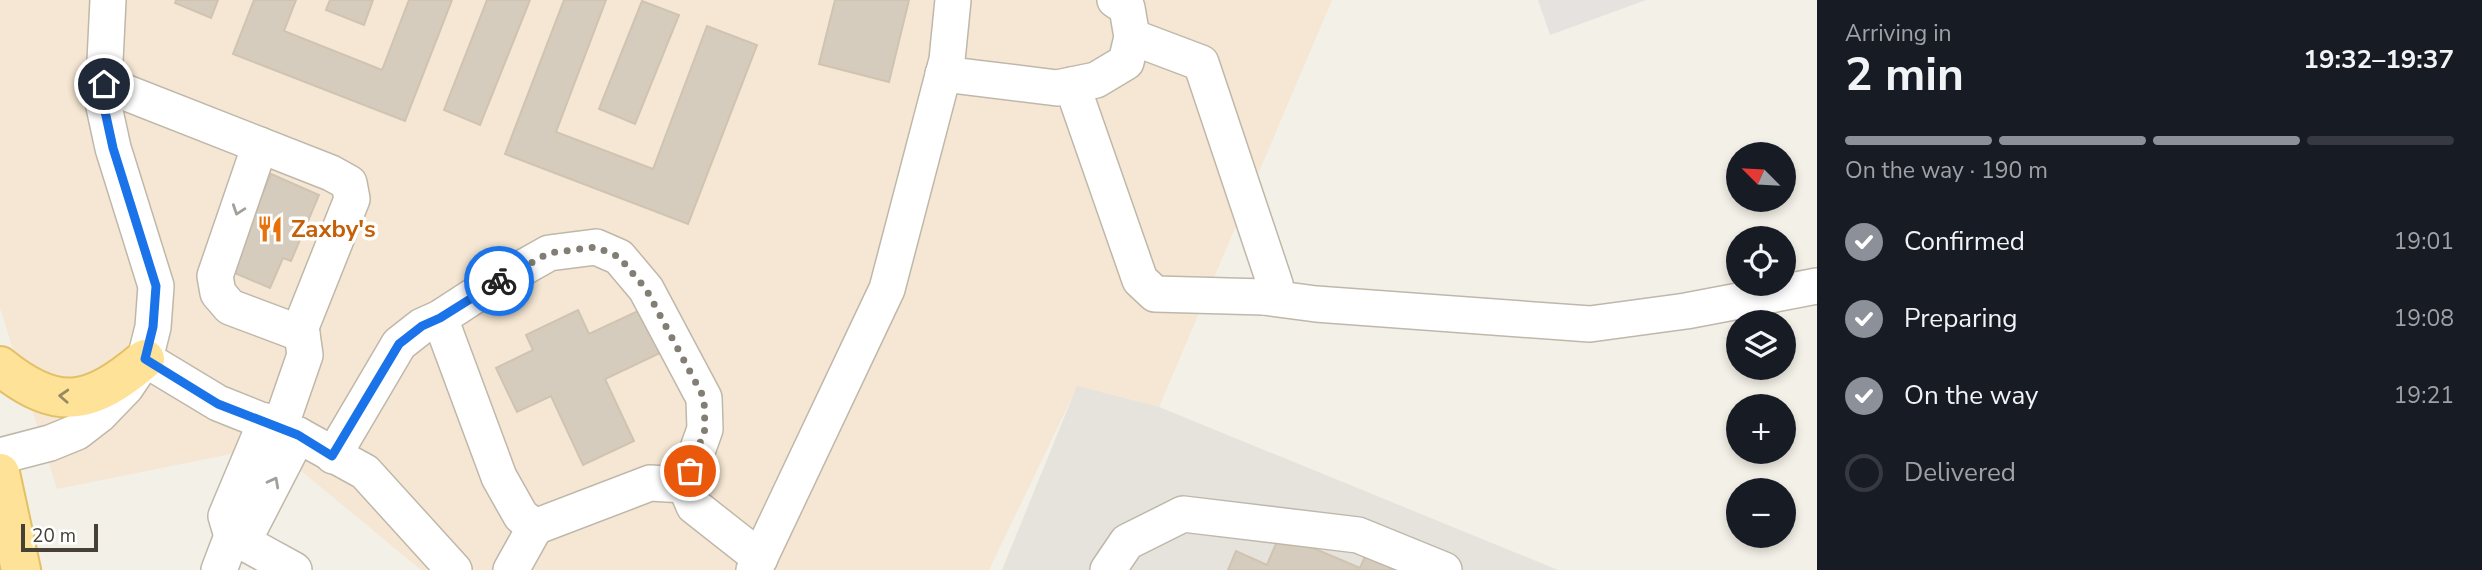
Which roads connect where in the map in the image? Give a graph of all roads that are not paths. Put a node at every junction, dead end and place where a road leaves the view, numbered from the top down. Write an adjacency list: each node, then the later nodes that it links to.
1 (108, 0): 6 (street)
2 (953, 0): 5 (street)
3 (1115, 0): 4 (street)
4 (1132, 37): 7 (street); 10 (street)
5 (943, 74): 7 (street); 22 (street)
6 (104, 84): 8 (street); 13 (street)
7 (1072, 85): 10 (street)
8 (260, 145): 12 (street, one-way to 12); 12 (street)
9 (1817, 286): 10 (street)
10 (1264, 297)
11 (440, 318): 17 (street); 19 (street); 21 (street)
12 (302, 334): 15 (street)
13 (145, 359): 14 (main road, one-way to 14); 15 (street); 16 (street)
14 (0, 366)
15 (282, 428): 17 (street); 20 (street)
16 (0, 456)
17 (332, 456): 26 (street)
18 (0, 473): 23 (main road)
19 (685, 485): 21 (street); 22 (street)
20 (236, 527): 24 (street); 25 (street)
21 (535, 527): 27 (street)
22 (757, 564)
23 (21, 570)
24 (219, 570)
25 (294, 570)
26 (454, 570)
27 (511, 570)
28 (1108, 570): 29 (street)
29 (1444, 570)

